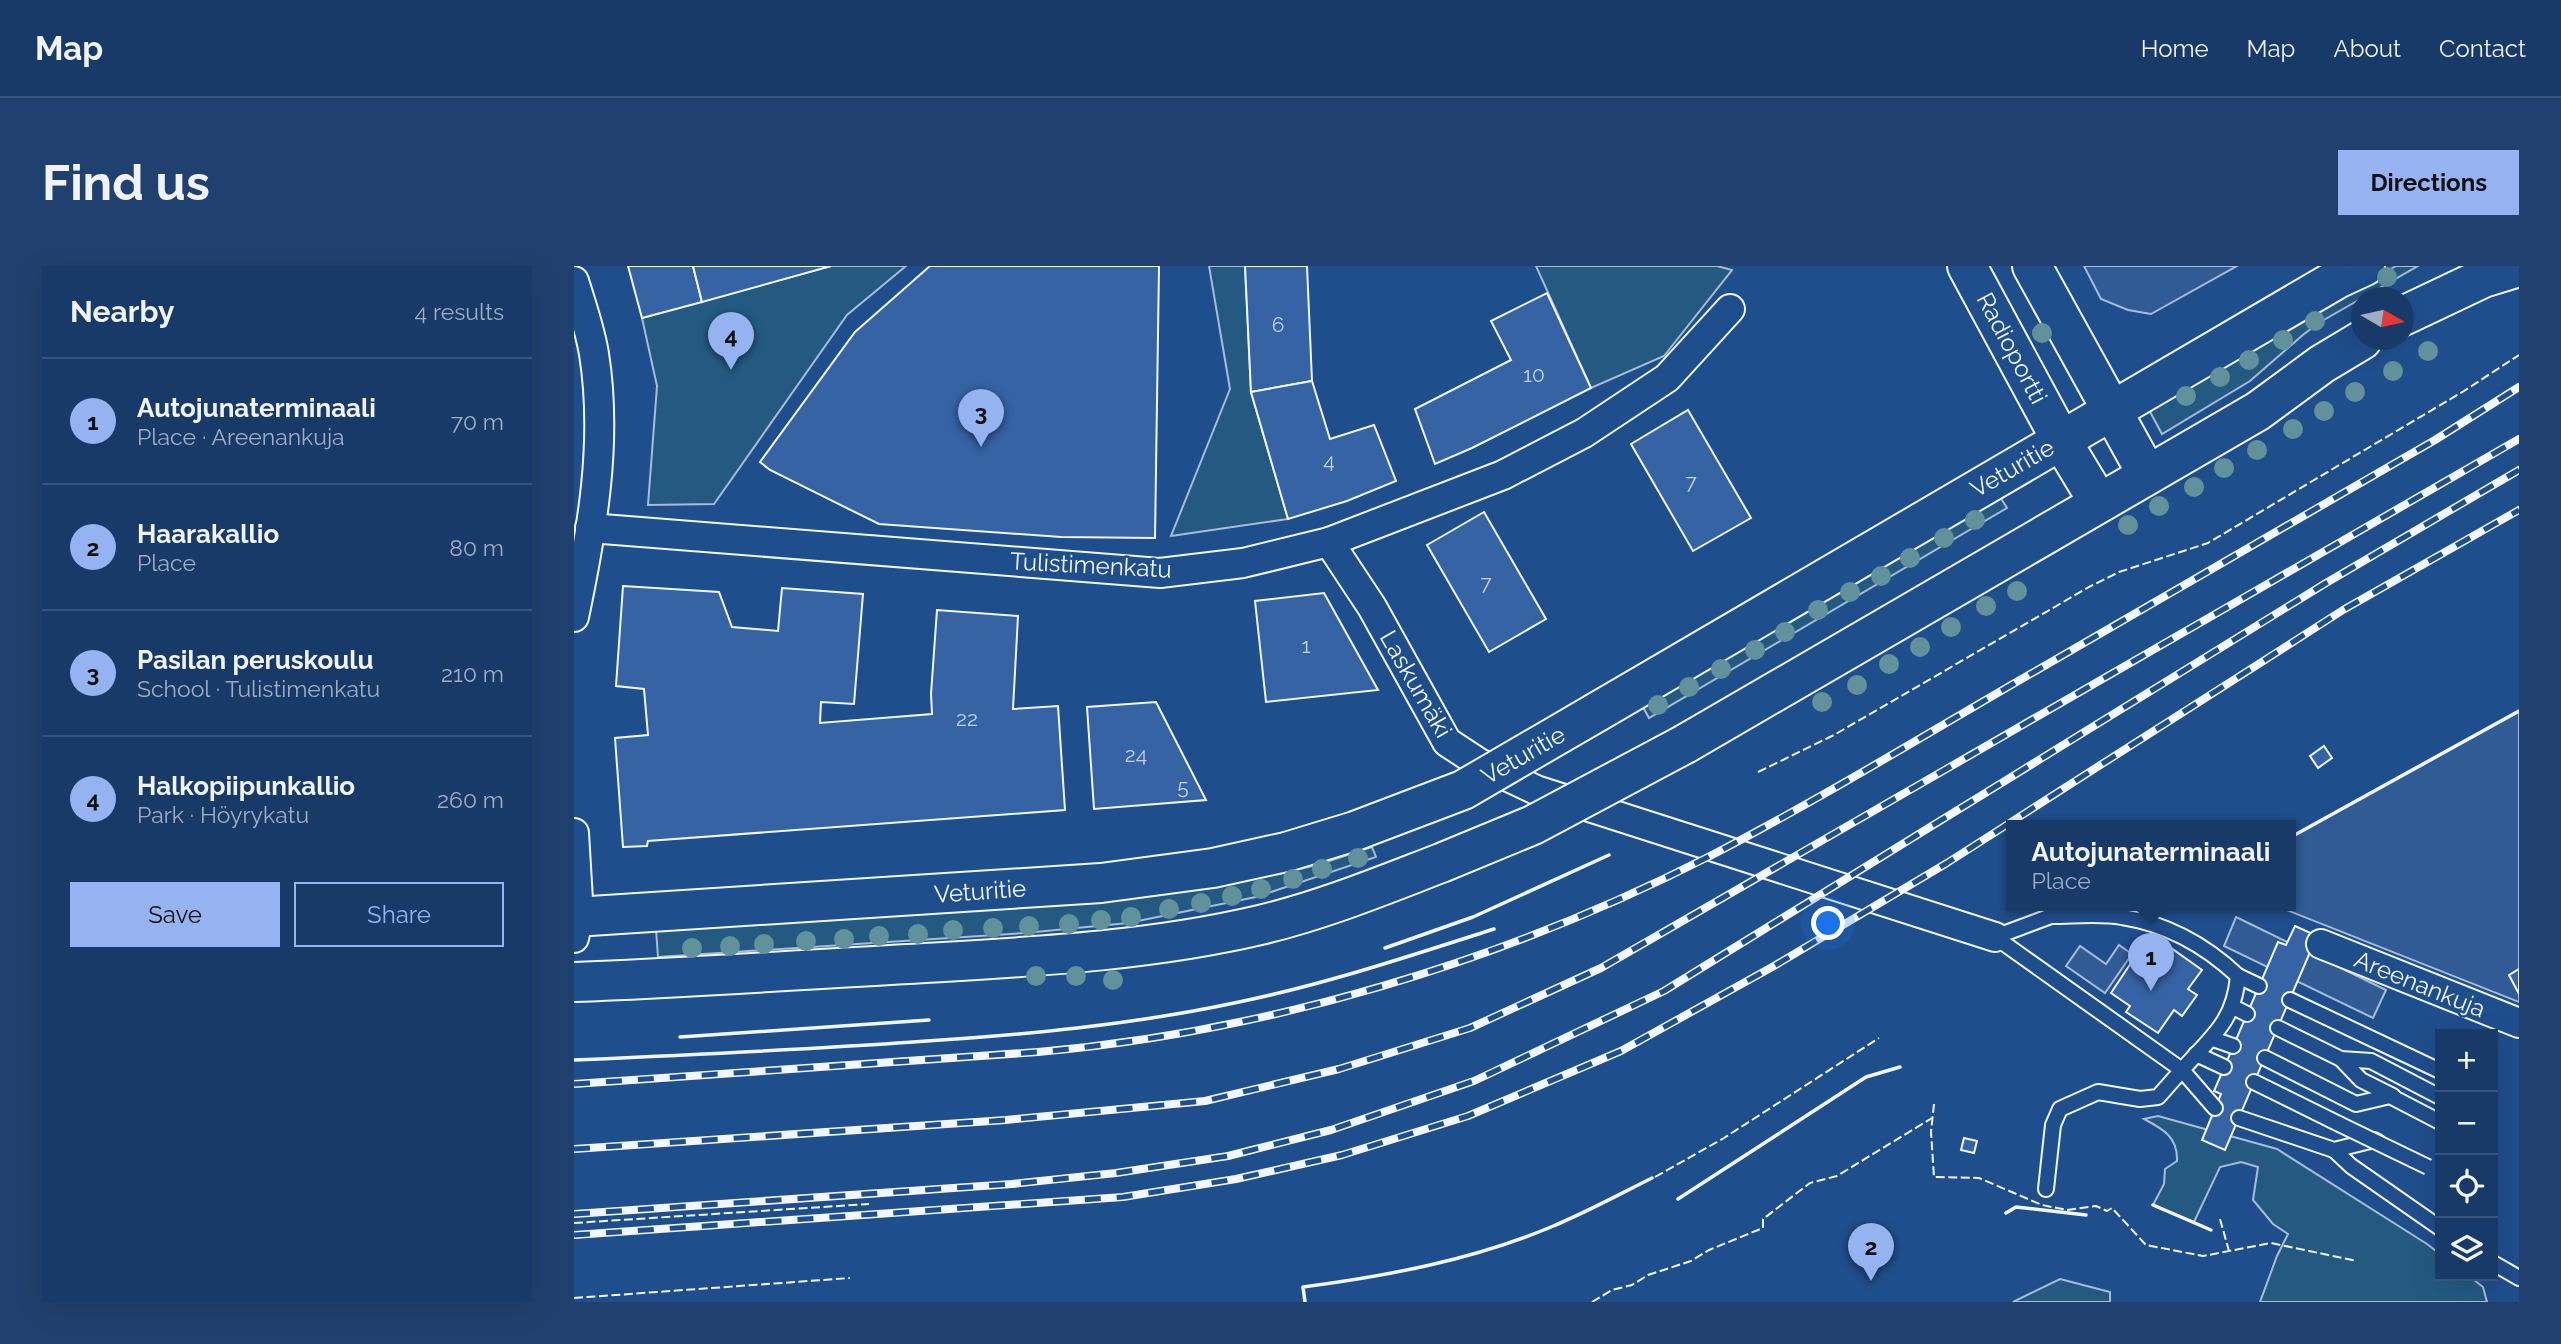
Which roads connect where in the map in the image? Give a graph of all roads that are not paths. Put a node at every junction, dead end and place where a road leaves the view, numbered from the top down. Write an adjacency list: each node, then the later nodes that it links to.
1 (1967, 266): 11 (main road, Radioportti)
2 (2032, 266): 10 (main road)
3 (2365, 266): 10 (main road, Veturitie)
4 (2519, 267): 7 (main road)
5 (574, 281): 9 (street)
6 (1730, 310): 15 (street, Tulistimenkatu)
7 (2414, 311)
8 (2351, 347): 12 (main road)
9 (584, 353): 14 (street)
10 (2111, 410): 11 (main road, Veturitie); 12 (main road)
11 (2061, 440): 13 (main road, Radioportti); 18 (main road, Veturitie, bridge)
12 (2147, 474): 13 (main road)
13 (2099, 503): 22 (main road, bridge)
14 (583, 542): 15 (street, Tulistimenkatu); 16 (street)
15 (1329, 542): 19 (street, Laskumäki)
16 (574, 617)
17 (574, 833): 18 (street)
18 (576, 924)
19 (1995, 937): 21 (lane); 37 (lane)
20 (2321, 944): 27 (street, Areenankuja)
21 (2238, 976): 23 (lane); 25 (lane)
22 (574, 982)
23 (2259, 986)
24 (2290, 1000): 30 (lane)
25 (2233, 1007): 26 (lane); 29 (lane)
26 (2247, 1014)
27 (2519, 1023)
28 (2278, 1028): 34 (lane)
29 (2213, 1039): 31 (lane); 32 (lane)
30 (2387, 1045): 36 (lane); 39 (lane)
31 (2233, 1046)
32 (2196, 1054): 35 (lane); 37 (lane)
33 (2265, 1058): 44 (lane)
34 (2341, 1059): 40 (lane); 43 (lane)
35 (2224, 1068)
36 (2435, 1069)
37 (2182, 1070): 41 (lane); 46 (lane)
38 (2254, 1082): 45 (lane, bridge)
39 (2435, 1094)
40 (2435, 1094)
41 (2216, 1108)
42 (2239, 1118): 45 (lane)
43 (2435, 1118)
44 (2435, 1118)
45 (2334, 1150): 47 (lane)
46 (2046, 1189)
47 (2435, 1225)
48 (2498, 1266): 49 (lane)
49 (2519, 1278)

